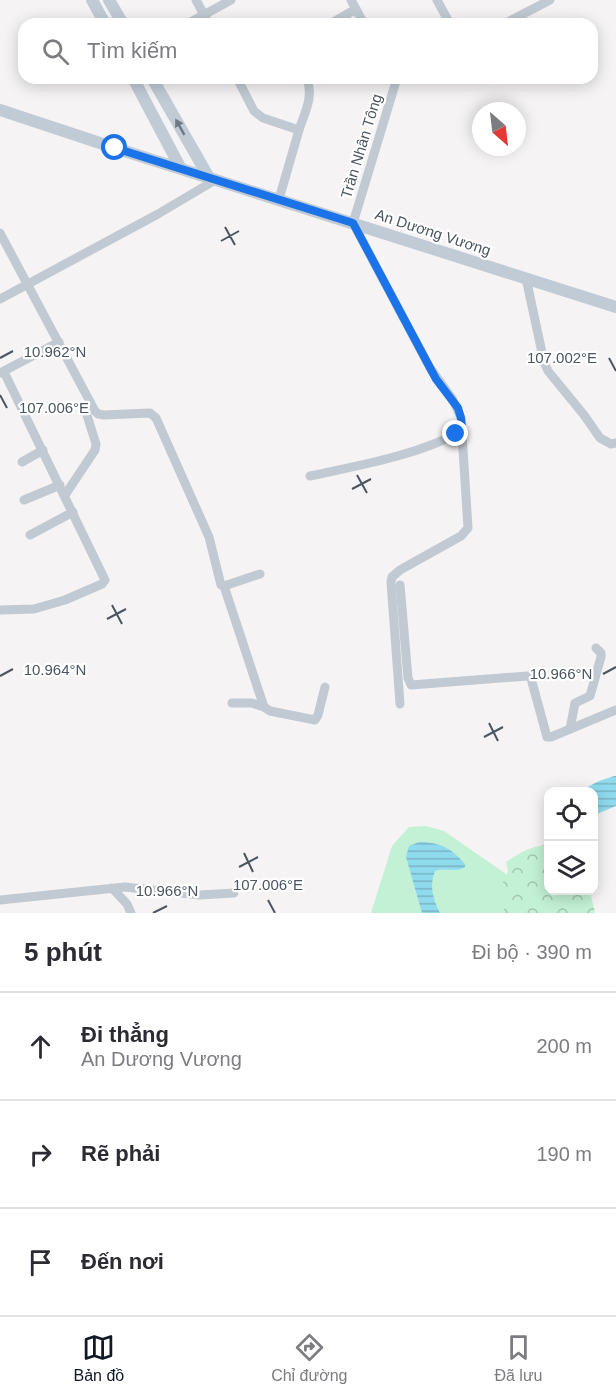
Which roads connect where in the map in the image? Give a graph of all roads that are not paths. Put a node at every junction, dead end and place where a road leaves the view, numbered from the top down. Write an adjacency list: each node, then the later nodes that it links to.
1 (92, 0): 10 (street)
2 (109, 0): 11 (street)
3 (196, 0): 9 (street)
4 (231, 0): 9 (street)
5 (351, 0): 8 (street)
6 (437, 0): 16 (street)
7 (550, 0): 17 (street)
8 (356, 9): 14 (street); 15 (street)
9 (204, 15): 12 (street); 13 (street)
10 (102, 18)
11 (120, 18)
12 (198, 18)
13 (206, 18)
14 (340, 18)
15 (361, 18)
16 (447, 18)
17 (516, 18)
18 (136, 84): 25 (street)
19 (157, 84): 26 (street, one-way to 19)
20 (240, 84): 24 (street)
21 (307, 84): 24 (street)
22 (396, 84): 28 (street, Trần Nhân Tông)
23 (0, 110): 25 (street, An Dương Vương)
24 (298, 130): 27 (street)
25 (180, 167): 26 (street, An Dương Vương)
26 (212, 178): 27 (street, An Dương Vương); 31 (street)
27 (279, 199): 28 (street, An Dương Vương)
28 (353, 223): 30 (street, An Dương Vương); 37 (street)
29 (0, 233): 31 (street)
30 (526, 278): 33 (street, An Dương Vương); 38 (street)
31 (28, 284): 32 (street); 34 (street)
32 (0, 299)
33 (616, 307)
34 (59, 342): 35 (street); 36 (street)
35 (2, 373): 39 (street)
36 (90, 402): 43 (street); 49 (street)
37 (462, 431): 41 (street); 56 (street)
38 (616, 443)
39 (43, 450): 40 (street); 42 (street)
40 (22, 462)
41 (310, 476)
42 (60, 485): 43 (street); 44 (street)
43 (65, 495): 45 (street)
44 (24, 500)
45 (73, 512): 46 (street); 50 (street)
46 (30, 535)
47 (260, 574): 49 (street)
48 (400, 585): 59 (street)
49 (224, 586): 57 (street)
50 (0, 610)
51 (596, 648): 55 (street)
52 (325, 687): 57 (street)
53 (565, 701): 55 (street)
54 (232, 703): 57 (street)
55 (575, 703): 59 (street)
56 (400, 704)
57 (264, 706)
58 (616, 710): 59 (street)
59 (570, 729)
60 (112, 888): 61 (street); 62 (street); 63 (street)
61 (234, 893)
62 (0, 900)
63 (131, 913)

